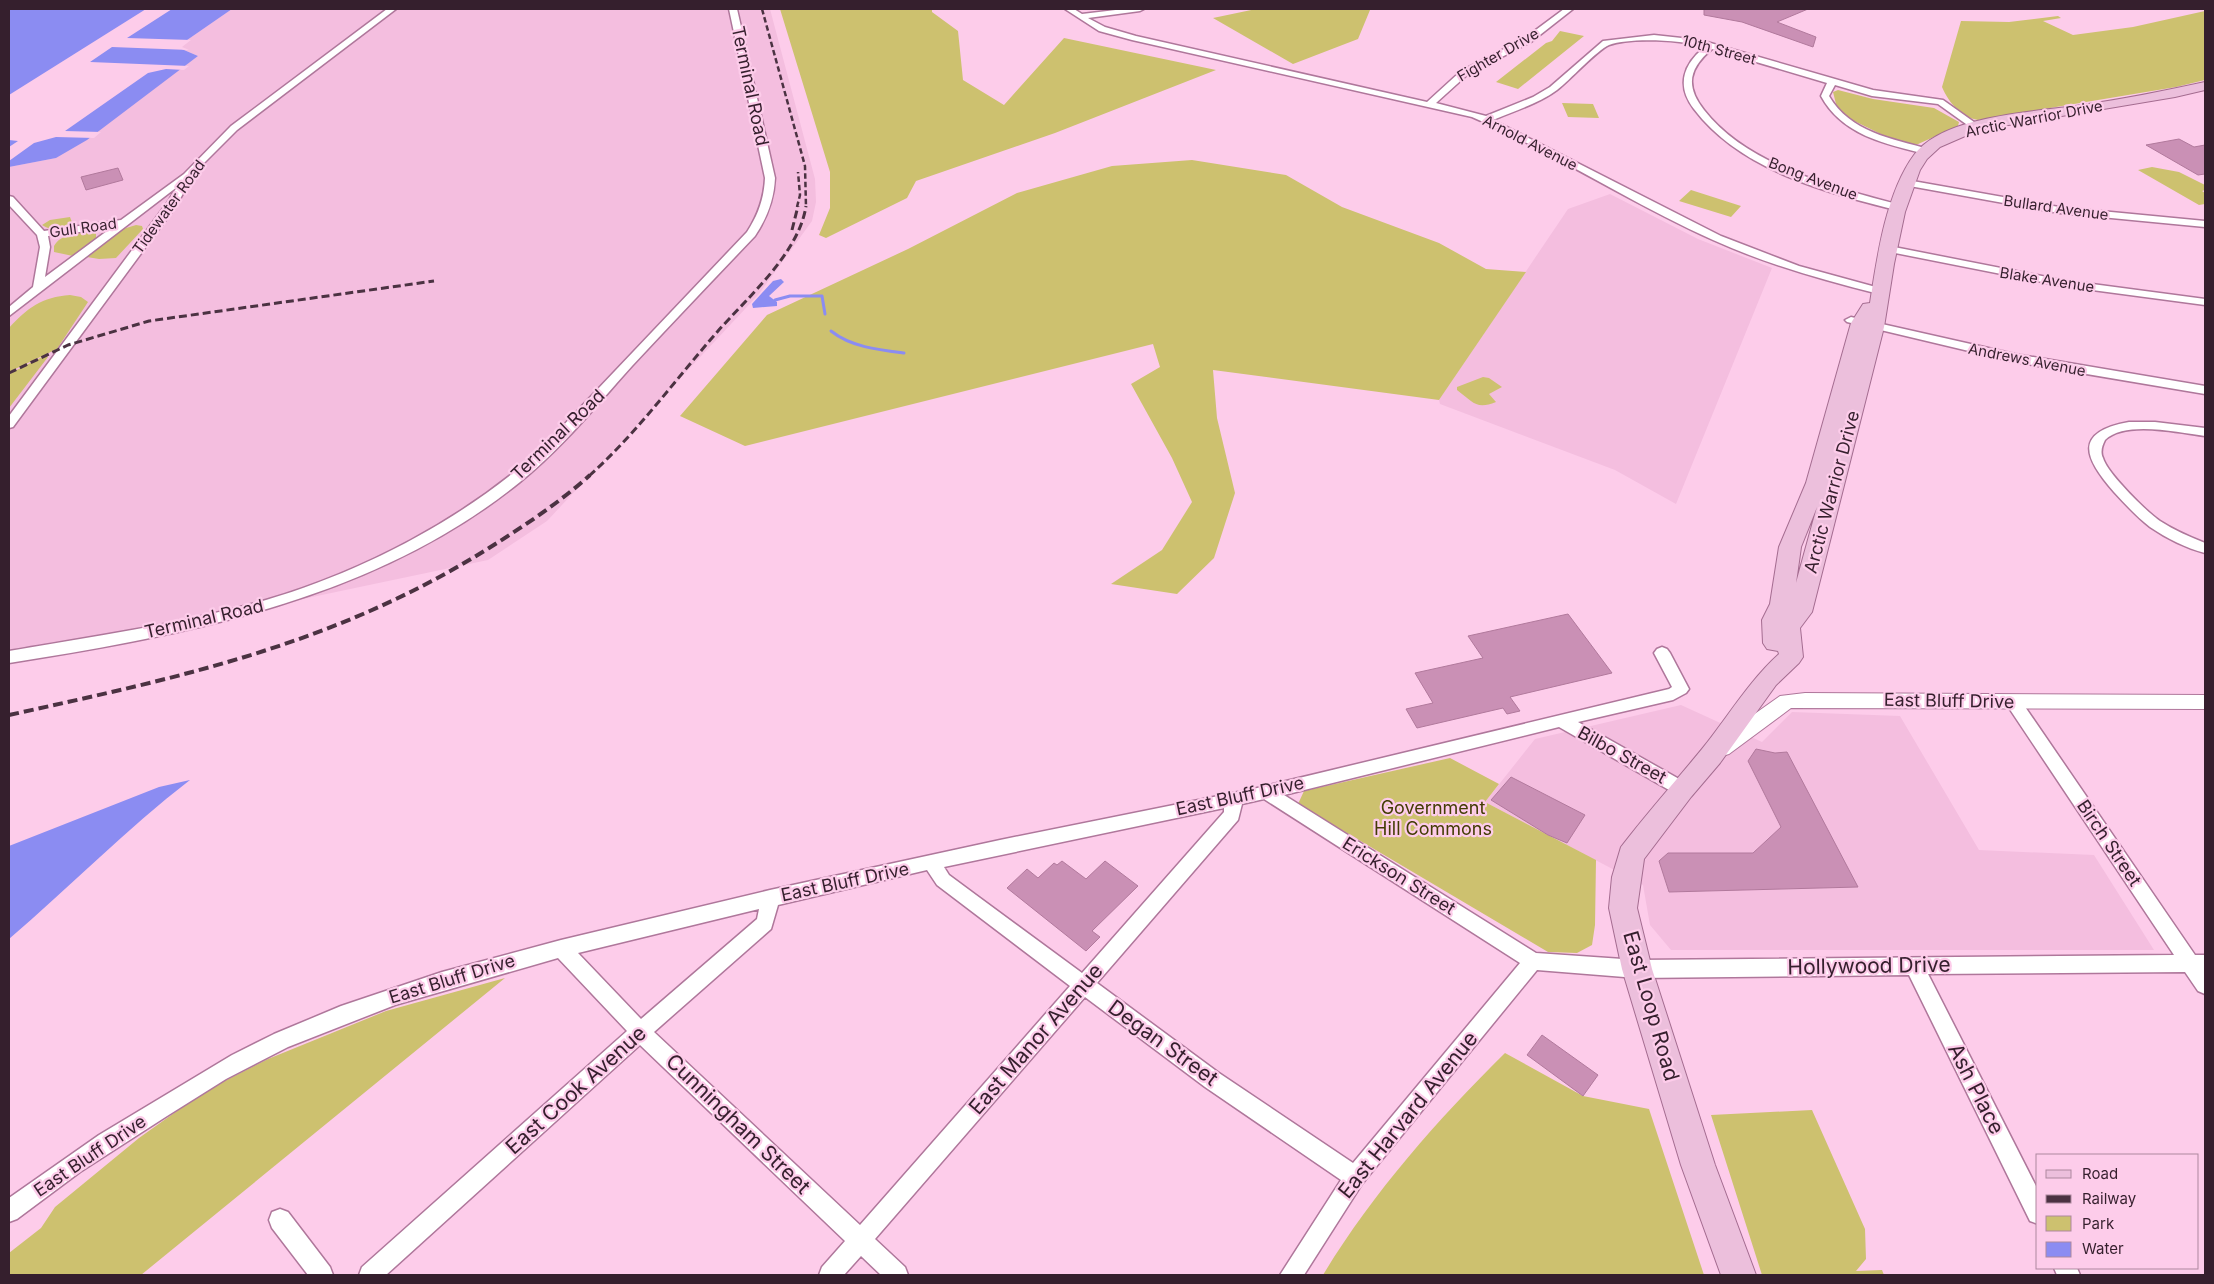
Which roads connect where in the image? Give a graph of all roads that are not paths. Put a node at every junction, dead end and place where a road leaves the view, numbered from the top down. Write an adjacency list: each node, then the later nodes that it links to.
1 (392, 9): 14 (street, Tidewater Road)
2 (733, 9): 32 (street, Terminal Road)
3 (1069, 9): 6 (street, Arnold Avenue)
4 (1140, 9): 6 (street)
5 (1569, 9): 10 (street, Fighter Drive)
6 (1080, 17): 10 (street, Arnold Avenue)
7 (1711, 46): 8 (street, 10th Street); 11 (street, 10th Street); 17 (street, Bong Avenue)
8 (1832, 82): 12 (street, 10th Street); 13 (street)
9 (2205, 86): 12 (main road, Arctic Warrior Drive)
10 (1430, 104): 11 (street, Arnold Avenue)
11 (1487, 119): 23 (street, Arnold Avenue)
12 (1976, 127): 13 (main road, Arctic Warrior Drive)
13 (1926, 151): 15 (main road, Arctic Warrior Drive)
14 (191, 172): 18 (street); 28 (street, Tidewater Road)
15 (1907, 183): 17 (main road, Arctic Warrior Drive); 19 (street, Bullard Avenue)
16 (9, 200): 20 (street)
17 (1900, 208): 21 (main road, Arctic Warrior Drive)
18 (124, 223): 20 (street, Gull Road); 22 (street)
19 (2205, 224)
20 (42, 234): 22 (street)
21 (1889, 249): 23 (main road, Arctic Warrior Drive); 24 (street, Blake Avenue)
22 (38, 288): 25 (street)
23 (1879, 291): 26 (main road, Arctic Warrior Drive)
24 (2205, 302)
25 (9, 313)
26 (1862, 323): 27 (street, Andrews Avenue); 36 (main road, Arctic Warrior Drive)
27 (2205, 390)
28 (9, 424)
29 (2205, 432): 30 (street)
30 (2205, 548)
31 (1662, 653): 35 (street, East Bluff Drive)
32 (9, 657)
33 (2013, 702): 34 (street, East Bluff Drive); 36 (street, East Bluff Drive); 44 (street, Birch Street)
34 (2205, 702)
35 (1562, 721): 37 (street, Bilbo Street); 38 (street, East Bluff Drive)
36 (1711, 756): 37 (main road, East Loop Road)
37 (1682, 789): 46 (main road, East Loop Road)
38 (1266, 792): 39 (street, East Bluff Drive); 43 (street, Erickson Street)
39 (1234, 798): 40 (street, East Bluff Drive); 47 (street, East Manor Avenue)
40 (932, 863): 41 (street, East Bluff Drive); 47 (street, Degan Street)
41 (770, 898): 42 (street, East Bluff Drive); 49 (street, East Cook Avenue)
42 (561, 948): 49 (street, Cunningham Street); 51 (street, East Bluff Drive)
43 (1533, 961): 46 (street, Hollywood Drive); 50 (street, East Harvard Avenue)
44 (2198, 963): 45 (street, Hollywood Drive); 48 (street, Birch Street)
45 (1914, 965): 46 (street, Hollywood Drive); 52 (street, Ash Place)
46 (1637, 969): 60 (main road, East Loop Road)
47 (1083, 984): 50 (street, Degan Street); 54 (street, East Manor Avenue)
48 (2205, 985)
49 (640, 1032): 54 (street, Cunningham Street); 56 (street, East Cook Avenue)
50 (1355, 1177): 59 (street, East Harvard Avenue)
51 (12, 1209)
52 (2036, 1209)
53 (280, 1220): 55 (street)
54 (860, 1241): 57 (street, East Manor Avenue); 58 (street, Cunningham Street)
55 (322, 1275)
56 (370, 1275)
57 (830, 1275)
58 (897, 1275)
59 (1291, 1275)
60 (1738, 1275)

